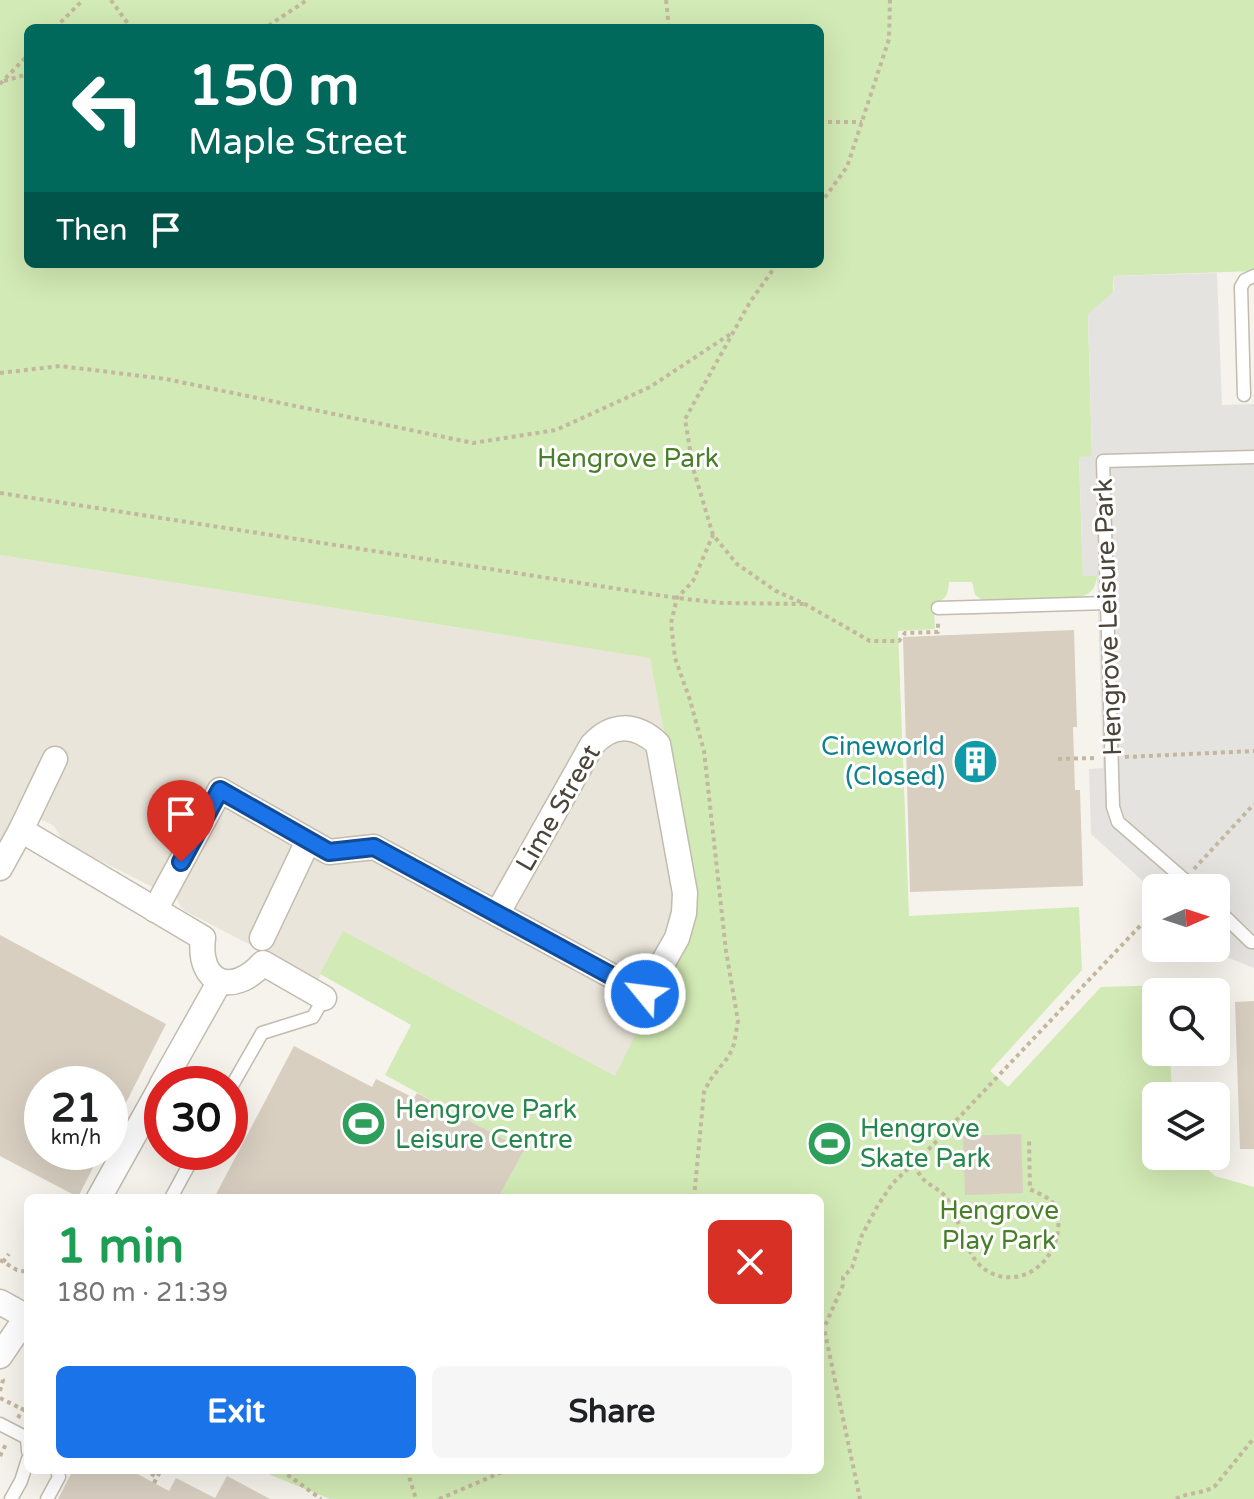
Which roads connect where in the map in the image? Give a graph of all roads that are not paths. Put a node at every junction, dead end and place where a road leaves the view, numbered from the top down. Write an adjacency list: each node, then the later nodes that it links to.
1 (1254, 276): 2 (lane)
2 (1244, 395)
3 (1254, 457): 4 (lane, Hengrove Leisure Park)
4 (1107, 603): 5 (lane); 10 (lane, Hengrove Leisure Park)
5 (938, 608)
6 (55, 759): 7 (street)
7 (21, 830): 9 (street); 11 (street)
8 (308, 841): 11 (street); 12 (street); 14 (street)
9 (0, 868)
10 (1179, 874)
11 (155, 910): 16 (street)
12 (497, 914): 12 (street, Lime Street)
13 (1230, 922): 15 (lane)
14 (262, 938)
15 (1254, 942)
16 (220, 981): 17 (street); 18 (street)
17 (324, 998): 19 (lane)
18 (172, 1066)
19 (243, 1066)
20 (144, 1118): 22 (street)
21 (186, 1170): 23 (lane)
22 (105, 1194)
23 (173, 1194)
24 (0, 1302): 25 (street)
25 (24, 1314)
26 (24, 1322): 27 (street)
27 (0, 1356)
28 (0, 1424): 29 (lane)
29 (24, 1436)
30 (24, 1472): 32 (lane)
31 (58, 1474): 33 (lane)
32 (11, 1499)
33 (47, 1499)

